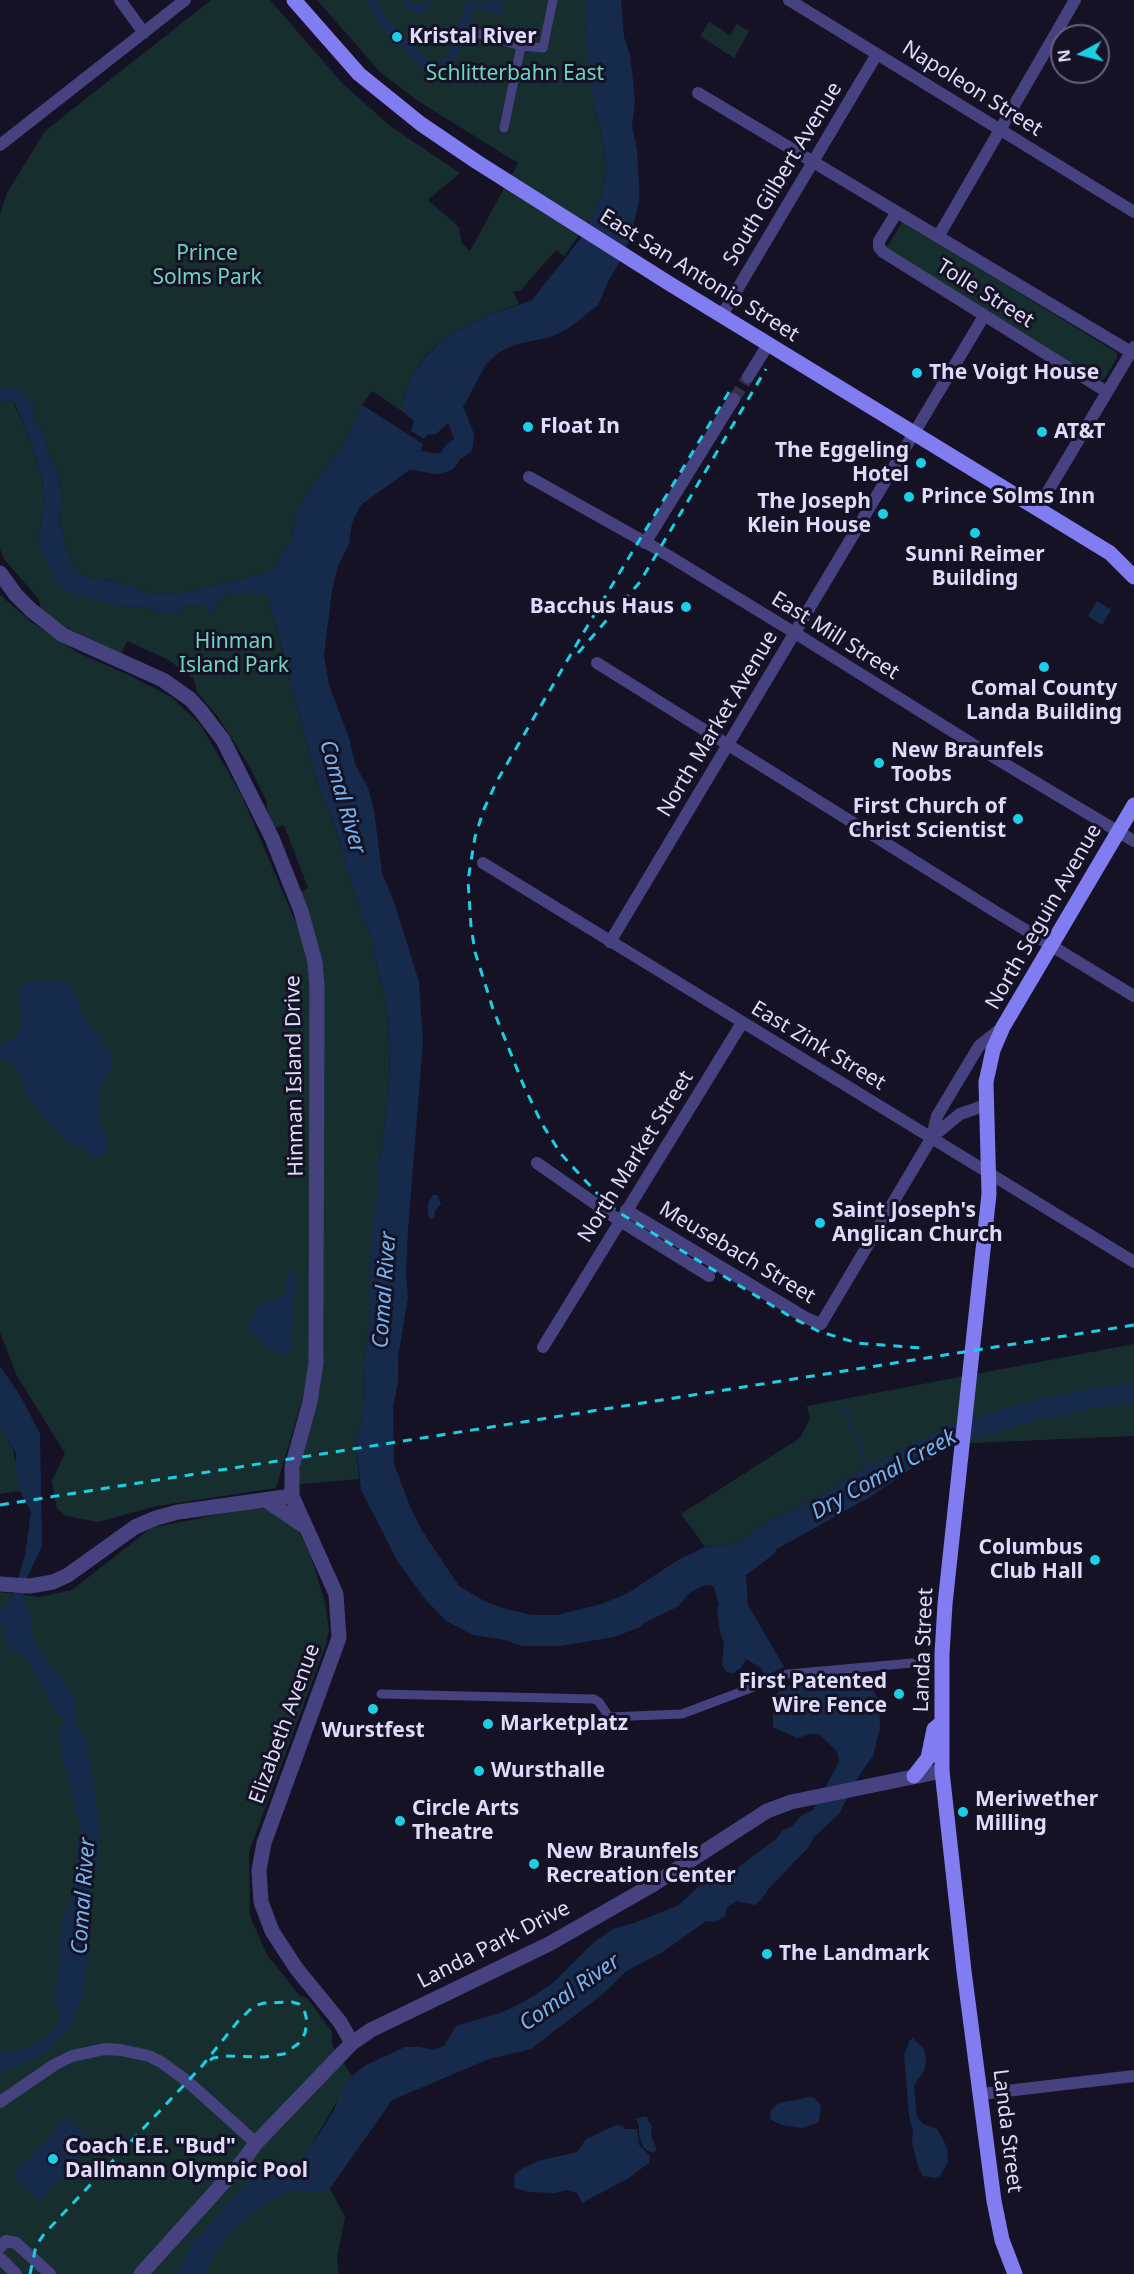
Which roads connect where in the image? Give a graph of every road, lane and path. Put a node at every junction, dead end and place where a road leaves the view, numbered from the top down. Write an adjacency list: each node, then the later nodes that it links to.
1 (120, 0): 7 (street)
2 (185, 0): 7 (street)
3 (294, 0): 19 (main road, East San Antonio Street)
4 (553, 0): 9 (street)
5 (789, 0): 10 (street, Napoleon Street)
6 (1075, 0): 13 (street)
7 (144, 33): 14 (street)
8 (475, 33): 9 (street)
9 (521, 46): 12 (street)
10 (877, 54): 13 (street, Napoleon Street); 15 (street, South Gilbert Avenue)
11 (698, 93): 15 (street, Tolle Street)
12 (504, 128)
13 (1000, 130): 17 (street, Napoleon Street); 18 (street)
14 (0, 144)
15 (813, 162): 16 (street, Tolle Street); 19 (street, South Gilbert Avenue)
16 (897, 212): 18 (street, Tolle Street); 20 (street, Tolle Street)
17 (1134, 212)
18 (938, 237): 22 (street, Tolle Street)
19 (722, 315): 21 (main road, East San Antonio Street)
20 (984, 316): 24 (street, Tolle Street); 26 (street, North Market Avenue)
21 (769, 343): 23 (street); 26 (main road, East San Antonio Street)
22 (1132, 349): 24 (street)
23 (748, 377)
24 (1107, 392): 28 (street)
25 (734, 399): 29 (street)
26 (914, 433): 28 (main road, East San Antonio Street); 34 (street, North Market Avenue)
27 (529, 477): 29 (street, East Mill Street)
28 (1038, 508): 30 (main road, East San Antonio Street)
29 (645, 543): 34 (street, East Mill Street)
30 (1110, 553): 31 (main road, East San Antonio Street); 33 (main road, East San Antonio Street)
31 (1134, 560)
32 (0, 573): 55 (street, Hinman Island Drive)
33 (1134, 577)
34 (795, 633): 36 (street, North Market Avenue); 38 (street, East Mill Street)
35 (597, 663): 36 (street)
36 (728, 746): 41 (street, North Market Avenue); 42 (street)
37 (1134, 805): 38 (main road, North Seguin Avenue)
38 (1118, 831): 39 (street, East Mill Street); 42 (main road, North Seguin Avenue)
39 (1134, 841)
40 (483, 863): 41 (street, East Zink Street)
41 (610, 942): 44 (street, East Zink Street)
42 (1051, 946): 43 (street); 45 (main road, North Seguin Avenue)
43 (1134, 996)
44 (742, 1023): 47 (street, East Zink Street); 50 (street, North Market Street)
45 (1003, 1027): 46 (main road, Landa Street); 47 (street, North Seguin Avenue)
46 (986, 1105): 47 (street, North Seguin Avenue); 49 (main road, Landa Street)
47 (932, 1137): 49 (street, East Zink Street); 53 (street, North Seguin Avenue)
48 (537, 1163): 50 (street, Meusebach Street)
49 (989, 1172): 51 (street, East Zink Street); 61 (main road, Landa Street)
50 (623, 1215): 52 (street, Meusebach Street); 53 (street, Meusebach Street); 54 (street, North Market Street)
51 (1134, 1262)
52 (709, 1276)
53 (825, 1317)
54 (543, 1347)
55 (292, 1496): 56 (street); 57 (street, Elizabeth Avenue)
56 (267, 1501): 57 (street); 58 (street)
57 (304, 1526): 64 (street, Elizabeth Avenue)
58 (0, 1584)
59 (912, 1663): 60 (street)
60 (381, 1694)
61 (942, 1722): 62 (main road, Landa Street); 63 (main road)
62 (942, 1771): 63 (street, Landa Park Drive); 66 (main road, Landa Street)
63 (914, 1776): 64 (street, Landa Park Drive)
64 (352, 2043): 68 (street, Landa Park Drive)
65 (1134, 2076): 66 (street)
66 (981, 2094): 70 (main road, Landa Street)
67 (0, 2102): 68 (street)
68 (256, 2143): 74 (street, Landa Park Drive)
69 (0, 2247): 73 (street)
70 (1006, 2253): 75 (main road); 76 (main road, Landa Street)
71 (0, 2258): 72 (street)
72 (16, 2274)
73 (50, 2274)
74 (141, 2274)
75 (1006, 2274)
76 (1015, 2274)

